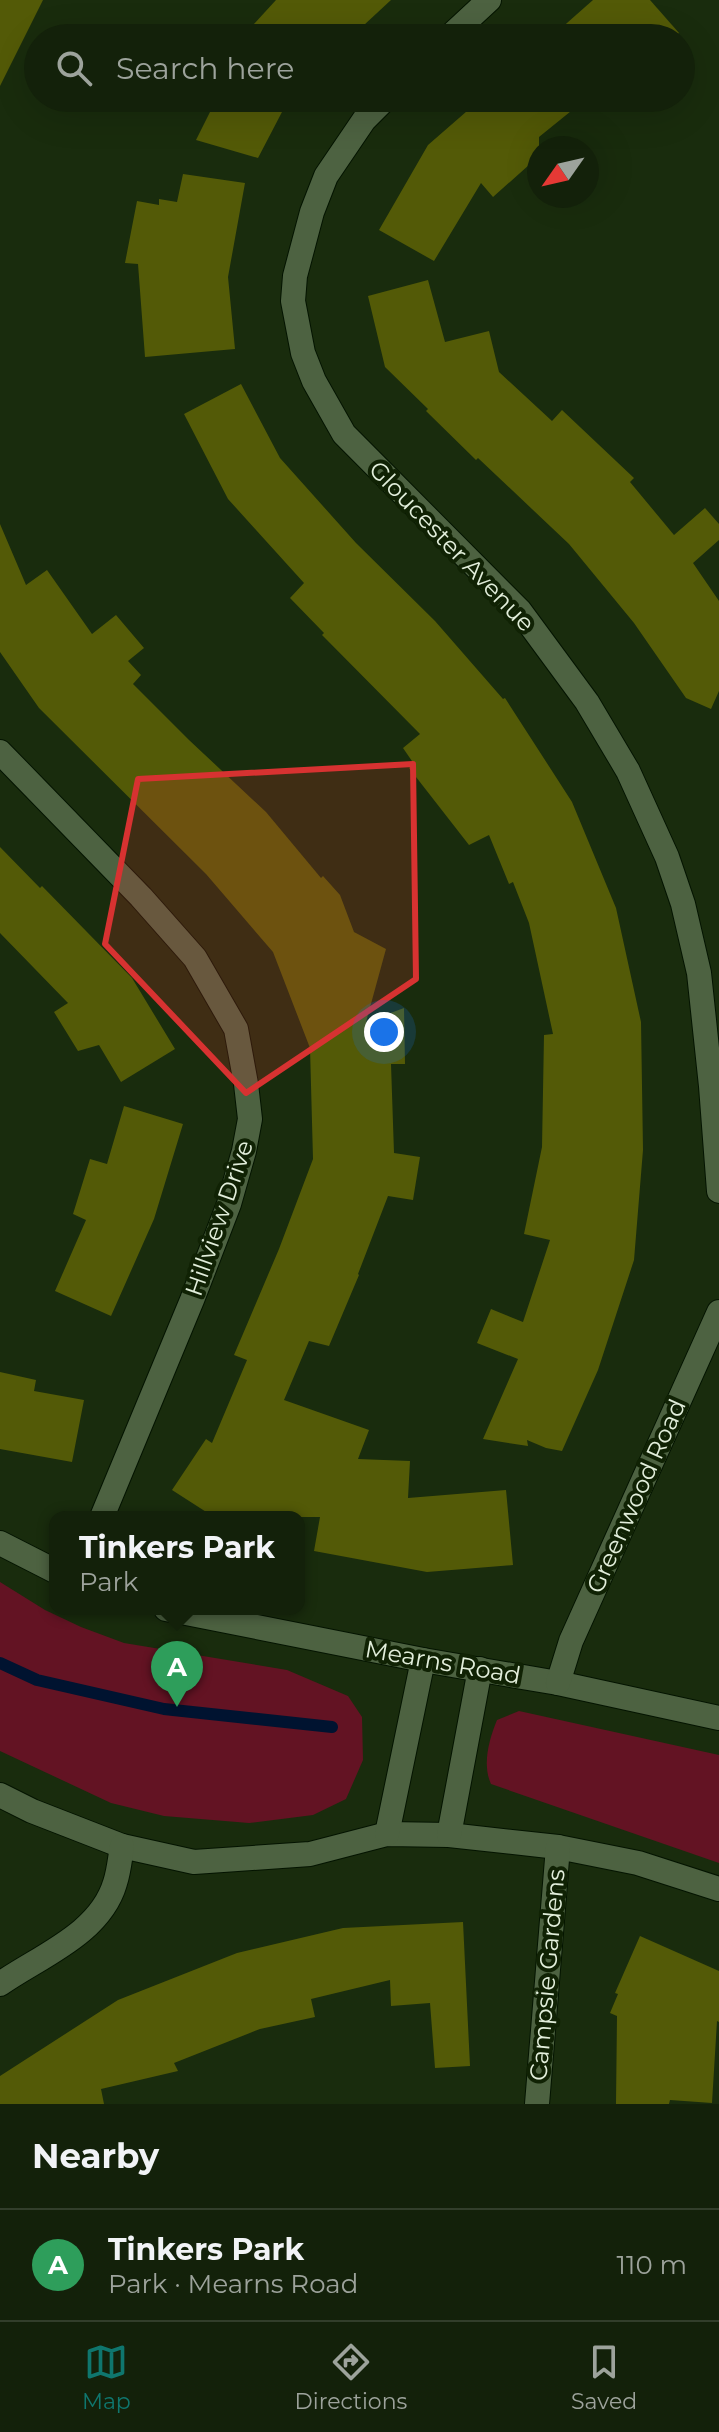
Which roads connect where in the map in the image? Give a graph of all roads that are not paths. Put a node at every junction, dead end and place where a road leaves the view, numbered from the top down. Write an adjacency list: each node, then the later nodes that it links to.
1 (489, 0): 2 (street)
2 (463, 24)
3 (372, 112): 5 (street, Gloucester Avenue)
4 (0, 752): 7 (street, Hillview Drive)
5 (719, 1191)
6 (719, 1312): 13 (street, Greenwood Road)
7 (104, 1511)
8 (0, 1543): 9 (street)
9 (49, 1568)
10 (196, 1615): 11 (street, Mearns Road)
11 (423, 1660): 12 (street, Mearns Road); 16 (street)
12 (480, 1669): 13 (street, Mearns Road); 17 (street)
13 (558, 1683): 14 (street, Mearns Road)
14 (719, 1718)
15 (0, 1795): 18 (street)
16 (387, 1834): 17 (street); 18 (street)
17 (449, 1835): 19 (street)
18 (122, 1846): 21 (street)
19 (558, 1847): 20 (street); 22 (street, Campsie Gardens)
20 (719, 1889)
21 (0, 1984)
22 (537, 2104)

